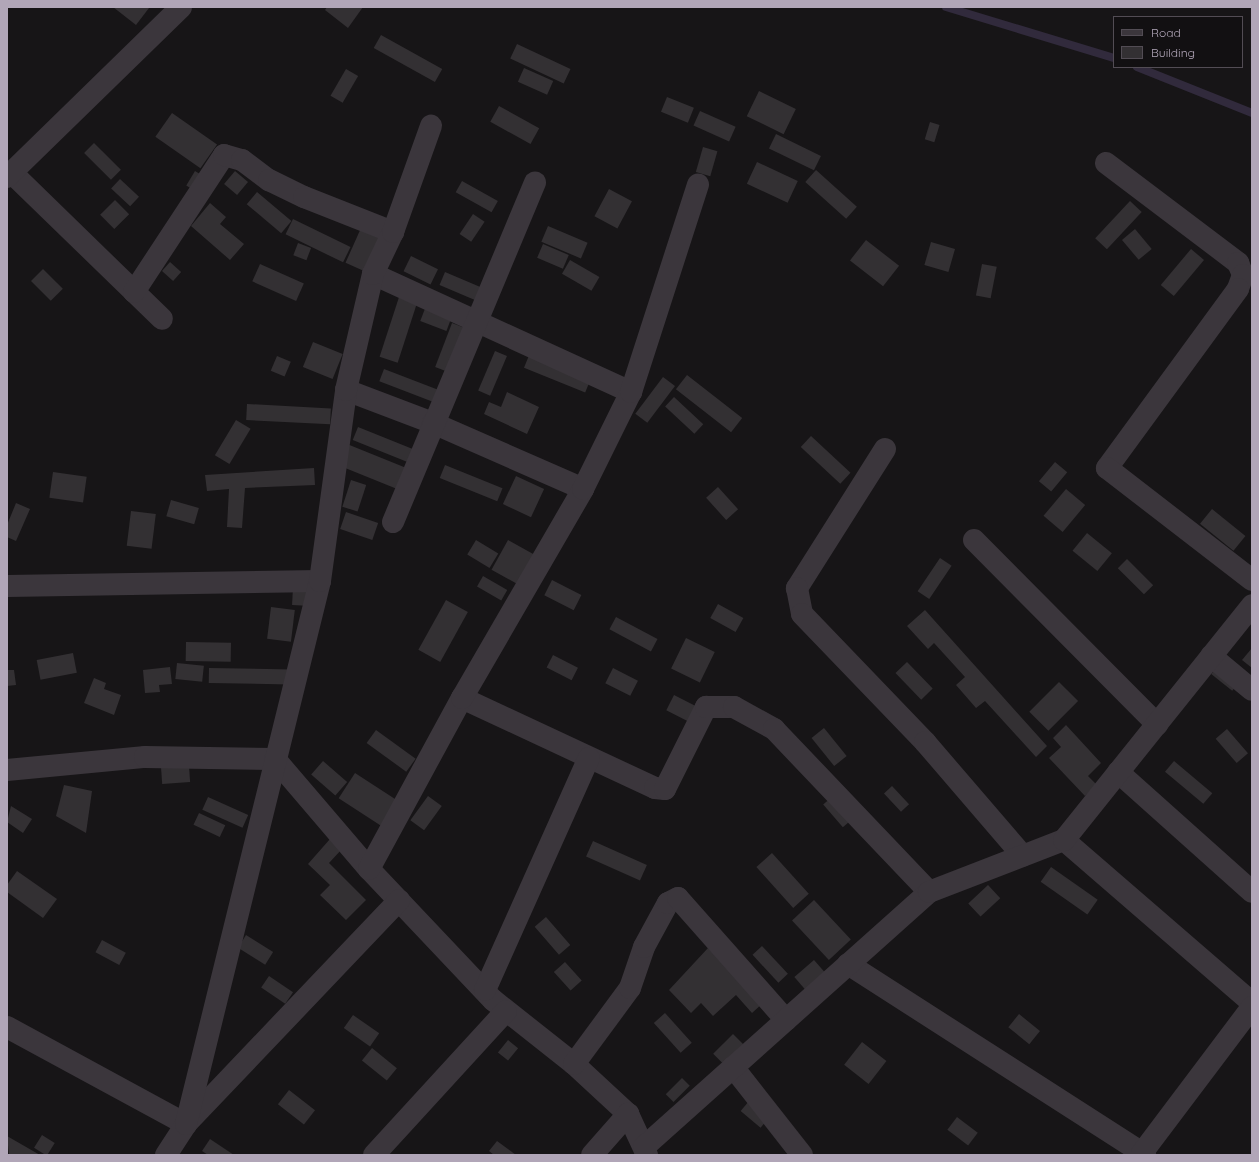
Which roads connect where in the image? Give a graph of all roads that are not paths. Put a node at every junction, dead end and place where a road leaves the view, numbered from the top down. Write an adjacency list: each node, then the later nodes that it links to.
1 (181, 7): 4 (street)
2 (431, 126): 7 (street)
3 (1106, 163): 19 (street)
4 (9, 175): 9 (street)
5 (535, 183): 11 (street)
6 (698, 184): 13 (street)
7 (393, 232): 8 (street); 9 (street)
8 (373, 274): 11 (street); 12 (street)
9 (134, 292): 10 (street)
10 (162, 319)
11 (476, 322): 13 (street); 14 (street)
12 (346, 390): 14 (street); 20 (street)
13 (631, 392): 16 (street)
14 (433, 424): 16 (street); 17 (street)
15 (885, 449): 32 (street)
16 (583, 489): 25 (street)
17 (393, 522)
18 (974, 540): 26 (street)
19 (1252, 580)
20 (320, 581): 21 (street); 28 (street)
21 (7, 586)
22 (1252, 605): 23 (street)
23 (1211, 656): 24 (street); 26 (street)
24 (1252, 690)
25 (462, 698): 27 (street); 33 (street)
26 (1157, 724): 30 (street)
27 (590, 758): 34 (street); 38 (street)
28 (275, 759): 29 (street); 33 (street); 47 (street)
29 (7, 770)
30 (1118, 772): 31 (street); 35 (street)
31 (1064, 840): 32 (street); 39 (street)
32 (1023, 856): 34 (street)
33 (369, 869): 36 (street)
34 (929, 892): 37 (street)
35 (1252, 892)
36 (399, 900): 38 (street); 47 (street)
37 (848, 964): 42 (street); 49 (street)
38 (485, 990): 41 (street)
39 (1252, 1003)
40 (1252, 1007): 49 (street)
41 (506, 1011): 44 (street); 51 (street)
42 (786, 1020): 44 (street); 45 (street)
43 (7, 1027): 47 (street)
44 (574, 1064): 46 (street)
45 (733, 1067): 48 (street); 53 (street)
46 (628, 1114): 48 (street); 52 (street)
47 (186, 1124): 50 (street)
48 (646, 1151)
49 (1143, 1154)
50 (166, 1155)
51 (374, 1155)
52 (592, 1155)
53 (802, 1155)

